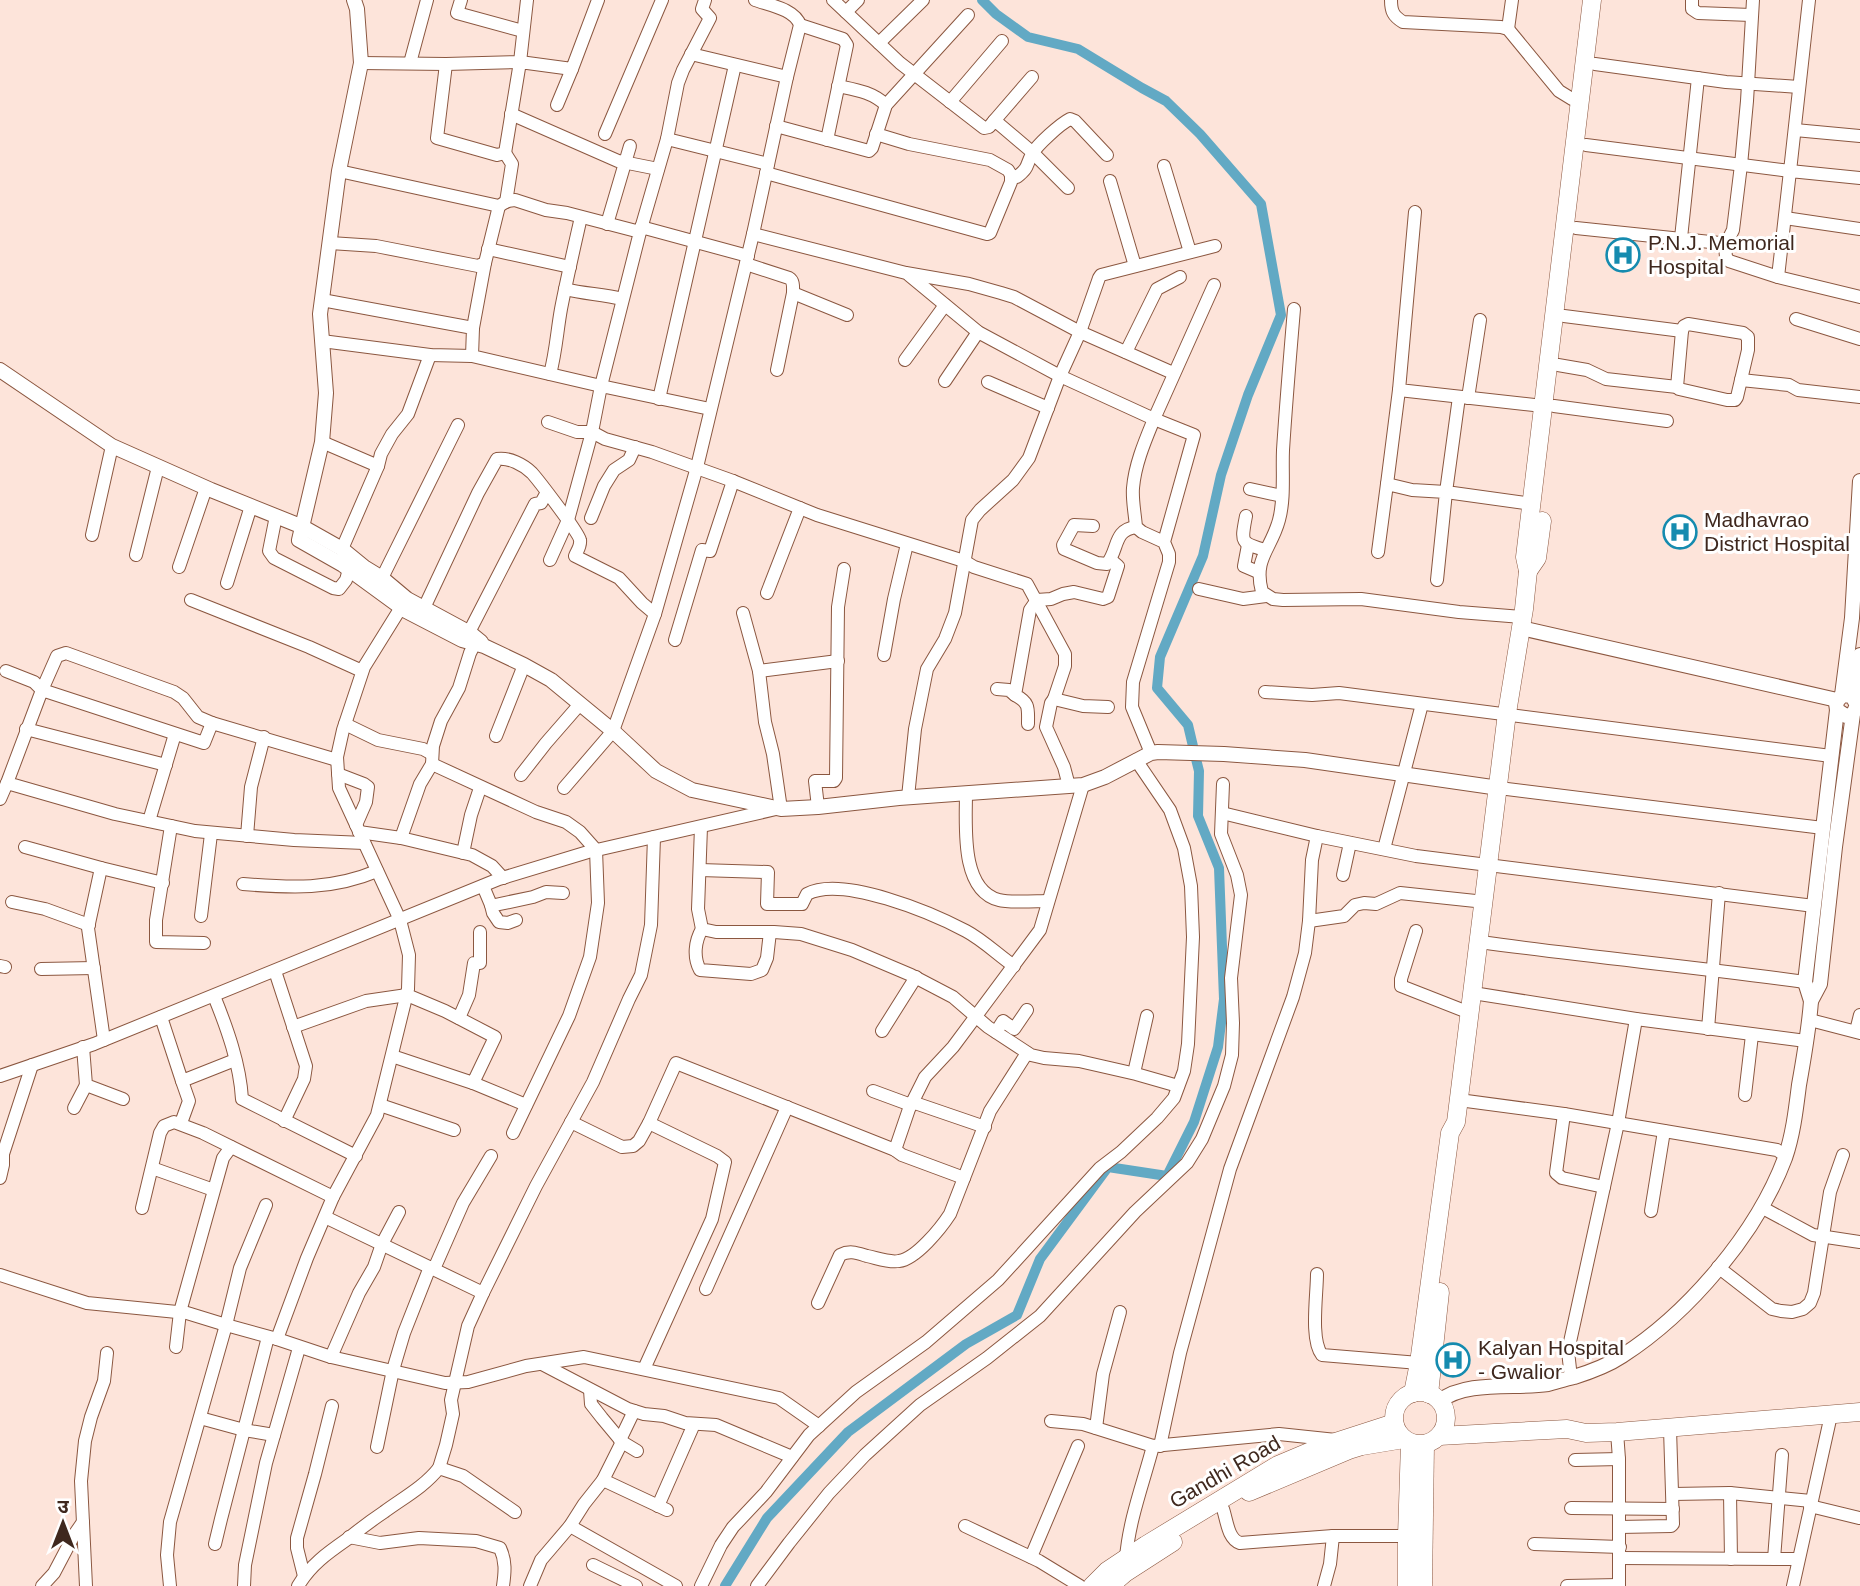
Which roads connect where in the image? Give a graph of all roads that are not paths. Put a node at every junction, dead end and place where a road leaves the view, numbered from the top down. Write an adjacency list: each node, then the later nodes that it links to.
1 (354, 0): 29 (street)
2 (427, 0): 31 (street)
3 (461, 0): 25 (street)
4 (527, 0): 25 (street)
5 (598, 0): 35 (street)
6 (662, 0): 51 (street)
7 (705, 0): 28 (street)
8 (755, 0): 19 (street)
9 (833, 0): 20 (street)
10 (858, 0): 20 (street)
11 (923, 0): 27 (street)
12 (1391, 0): 24 (street)
13 (1512, 0): 24 (street)
14 (1592, 0): 43 (main road)
15 (1603, 0): 33 (main road)
16 (1692, 0): 22 (street)
17 (1753, 0): 22 (street)
18 (1809, 0): 42 (street)
19 (792, 6): 23 (street)
20 (846, 12): 27 (street)
21 (968, 15): 36 (street)
22 (1751, 15): 40 (street)
23 (800, 25): 37 (street); 41 (street)
24 (1508, 29): 43 (street)
25 (523, 31): 30 (street)
26 (1002, 41): 44 (street)
27 (879, 43): 36 (street)
28 (691, 54): 34 (street); 54 (street)
29 (361, 62): 31 (street); 69 (street)
30 (520, 62): 32 (street); 35 (street); 47 (street)
31 (410, 63): 32 (street)
32 (446, 64): 60 (street)
33 (1595, 64): 39 (street); 56 (main road)
34 (735, 65): 37 (street); 58 (street)
35 (572, 69): 45 (street)
36 (914, 74): 44 (street); 46 (street)
37 (787, 78): 49 (street)
38 (1032, 78): 48 (street)
39 (1698, 78): 40 (street); 62 (street)
40 (1749, 84): 42 (street); 64 (street)
41 (838, 86): 46 (street); 55 (street)
42 (1799, 87): 50 (street)
43 (1580, 100): 66 (main road)
44 (950, 102): 48 (street)
45 (556, 105)
46 (886, 105): 52 (street)
47 (511, 114): 60 (street); 63 (street)
48 (994, 121): 59 (street)
49 (776, 126): 55 (street); 68 (street)
50 (1795, 130): 53 (street); 70 (street)
51 (605, 134)
52 (876, 134): 55 (street); 71 (street)
53 (1860, 136)
54 (667, 139): 58 (street); 67 (street)
55 (827, 140)
56 (1586, 145): 62 (street); 66 (main road)
57 (630, 146): 63 (street)
58 (716, 151): 68 (street); 85 (street)
59 (1032, 152): 61 (street); 71 (street); 74 (street)
60 (505, 153): 75 (street)
61 (1107, 155)
62 (1689, 159): 64 (street); 84 (street)
63 (625, 162): 67 (street); 79 (street)
64 (1741, 165): 70 (street); 88 (street)
65 (1164, 166): 90 (street)
66 (1577, 167): 80 (main road); 135 (main road)
67 (658, 169): 81 (street)
68 (767, 169): 71 (street); 83 (street)
69 (339, 170): 75 (street); 86 (street)
70 (1790, 171): 72 (street); 78 (street)
71 (1011, 175)
72 (1860, 178)
73 (1110, 181): 93 (street)
74 (1068, 188)
75 (502, 204): 77 (street); 89 (street)
76 (1415, 212): 131 (street)
77 (581, 217): 79 (street); 94 (street)
78 (1785, 218): 82 (street); 96 (street)
79 (607, 224): 81 (street)
80 (1576, 228): 84 (street); 107 (main road)
81 (640, 229): 85 (street); 102 (street)
82 (1860, 229)
83 (753, 234): 91 (street); 95 (street)
84 (1681, 238): 88 (street)
85 (695, 242): 91 (street); 134 (street)
86 (330, 243): 92 (street); 103 (street)
87 (1215, 246): 90 (street)
88 (1725, 247): 96 (street)
89 (488, 249): 92 (street); 94 (street)
90 (1190, 252): 93 (street)
91 (747, 260): 100 (street); 137 (street)
92 (485, 263): 110 (street)
93 (1135, 266): 113 (street)
94 (570, 267): 99 (street)
95 (906, 273): 104 (street); 113 (street)
96 (1778, 276): 101 (street)
97 (1180, 277): 116 (street)
98 (1214, 285): 123 (street)
99 (565, 289): 102 (street); 124 (street)
100 (793, 293): 106 (street); 122 (street)
101 (1860, 297)
102 (622, 299): 129 (street)
103 (322, 300): 110 (street); 115 (street)
104 (945, 305): 112 (street); 119 (street)
105 (1294, 309): 156 (street)
106 (848, 315)
107 (1564, 316): 111 (street); 120 (main road)
108 (1796, 319): 114 (street)
109 (1480, 320): 132 (street)
110 (472, 328): 118 (street)
111 (1682, 331): 126 (street); 130 (street)
112 (978, 332): 125 (street); 127 (street)
113 (1080, 332): 116 (street); 125 (street)
114 (1860, 340)
115 (322, 341): 117 (street); 143 (street)
116 (1126, 352): 123 (street)
117 (430, 355): 118 (street); 146 (street)
118 (472, 356): 124 (street)
119 (905, 360)
120 (1558, 365): 130 (street); 135 (main road)
121 (0, 370): 144 (street)
122 (777, 370)
123 (1173, 373): 138 (street)
124 (550, 374): 129 (street)
125 (1060, 376): 136 (street); 138 (street)
126 (1741, 380): 130 (street); 133 (street)
127 (946, 381)
128 (988, 382): 136 (street)
129 (601, 386): 134 (street); 142 (street)
130 (1677, 387)
131 (1399, 390): 132 (street); 151 (street)
132 (1464, 397): 135 (street); 154 (street)
133 (1860, 397)
134 (659, 399): 137 (street)
135 (1548, 406): 139 (street); 157 (main road); 181 (main road)
136 (1048, 408): 177 (street)
137 (710, 410): 148 (street)
138 (1154, 419): 165 (street); 168 (street)
139 (1667, 421)
140 (548, 422): 142 (street)
141 (458, 425): 183 (street)
142 (592, 432): 145 (street); 163 (street)
143 (322, 442): 146 (street); 166 (street)
144 (112, 446): 147 (street); 167 (street)
145 (635, 447): 148 (street); 162 (street)
146 (378, 466): 171 (street)
147 (158, 467): 152 (street); 174 (street)
148 (697, 467): 149 (street); 194 (street)
149 (733, 481): 159 (street); 197 (street)
150 (1860, 481): 210 (street)
151 (1387, 484): 154 (street); 173 (street)
152 (206, 488): 158 (street); 178 (street)
153 (1250, 489): 156 (street)
154 (1446, 492): 157 (street); 184 (street)
155 (547, 494): 163 (street); 192 (street); 196 (street)
156 (1282, 496): 172 (street)
157 (1532, 504): 181 (main road)
158 (251, 506): 160 (street); 185 (street)
159 (800, 509): 169 (street); 187 (street)
160 (276, 516): 166 (street); 179 (street)
161 (1246, 516): 170 (street)
162 (591, 518)
163 (568, 520): 176 (street); 194 (street)
164 (1093, 526): 175 (street)
165 (1136, 527): 168 (street); 175 (street)
166 (301, 534): 171 (street); 179 (street)
167 (92, 535)
168 (1164, 542): 223 (street)
169 (907, 544): 177 (street); 198 (street)
170 (1248, 545): 172 (street); 182 (street)
171 (342, 549): 183 (street)
172 (1265, 550): 182 (street)
173 (1378, 552)
174 (136, 555)
175 (1111, 559): 190 (street)
176 (550, 560)
177 (964, 561): 190 (street); 239 (street)
178 (180, 567)
179 (349, 569): 191 (street)
180 (844, 569): 200 (street)
181 (1528, 571): 195 (main road)
182 (1258, 572): 188 (street)
183 (382, 578): 191 (street)
184 (1437, 580)
185 (227, 583)
186 (1199, 589): 188 (street)
187 (766, 593)
188 (1266, 596): 195 (street)
189 (191, 600): 203 (street)
190 (1037, 600): 208 (street); 209 (street)
191 (404, 603): 192 (street); 196 (street); 203 (street)
192 (424, 608): 196 (street)
193 (743, 613): 204 (street)
194 (655, 614): 219 (street)
195 (1521, 623): 210 (street); 214 (main road)
196 (474, 640): 201 (street); 225 (street)
197 (675, 640)
198 (884, 655)
199 (1860, 655): 210 (street)
200 (838, 661): 204 (street); 241 (street)
201 (524, 665): 211 (street); 221 (street)
202 (6, 671): 206 (street)
203 (362, 671): 216 (street)
204 (759, 671): 242 (street)
205 (997, 689): 208 (street)
206 (42, 690): 215 (street); 218 (street); 220 (street)
207 (1265, 692): 212 (street)
208 (1015, 695): 217 (street)
209 (1054, 699): 213 (street); 234 (street)
210 (1848, 703): 224 (street); 296 (street)
211 (580, 704): 219 (street); 231 (street)
212 (1422, 705): 214 (street); 230 (street)
213 (1108, 707)
214 (1507, 713): 224 (street); 237 (main road)
215 (212, 723): 220 (street); 222 (street)
216 (345, 724): 225 (street); 226 (street)
217 (1028, 724)
218 (26, 729): 228 (street); 232 (street)
219 (613, 732): 236 (street); 242 (street)
220 (175, 734): 228 (street)
221 (496, 736)
222 (264, 737): 226 (street); 250 (street)
223 (1154, 752): 227 (street); 230 (street)
224 (1831, 756): 247 (street)
225 (432, 759): 235 (street); 253 (street)
226 (337, 760): 229 (street)
227 (1136, 760): 234 (street); 324 (street)
228 (166, 765): 244 (street)
229 (338, 774): 248 (street); 248 (street)
230 (1404, 774): 237 (street); 256 (street)
231 (521, 775)
232 (7, 783): 240 (street); 244 (street)
233 (1223, 783): 243 (street)
234 (1076, 785): 238 (street); 270 (street)
235 (480, 788): 257 (street); 258 (street)
236 (564, 788)
237 (1499, 788): 247 (street); 259 (main road)
238 (966, 793): 239 (street); 270 (street)
239 (908, 797): 241 (street)
240 (0, 799)
241 (818, 807): 242 (street)
242 (779, 809): 246 (street)
243 (1222, 813): 251 (street); 458 (street)
244 (149, 821): 245 (street)
245 (171, 826): 249 (street); 265 (street)
246 (701, 827): 252 (street); 261 (street)
247 (1823, 828): 274 (street)
248 (360, 833): 250 (street); 253 (street); 262 (street)
249 (211, 834): 250 (street); 275 (street)
250 (247, 836)
251 (1317, 836): 254 (street); 278 (street)
252 (654, 837): 257 (street); 336 (street)
253 (401, 838): 258 (street)
254 (1350, 843): 256 (street); 263 (street)
255 (25, 847): 260 (street)
256 (1384, 849): 259 (street)
257 (596, 850): 264 (street); 331 (street)
258 (463, 853): 264 (street)
259 (1489, 866): 269 (street); 272 (main road)
260 (101, 868): 265 (street); 279 (street)
261 (700, 870): 280 (street); 286 (street)
262 (377, 871): 266 (street); 276 (street)
263 (1343, 875)
264 (503, 878): 267 (street)
265 (163, 883): 285 (street)
266 (243, 884)
267 (483, 886): 273 (street); 276 (street)
268 (563, 893): 273 (street)
269 (1719, 893): 274 (street); 289 (street)
270 (1048, 901): 286 (street)
271 (12, 902): 279 (street)
272 (1485, 902): 278 (street); 284 (main road)
273 (491, 905): 277 (street)
274 (1814, 906): 292 (street)
275 (201, 916)
276 (400, 920): 290 (street); 294 (street)
277 (516, 920)
278 (1309, 921): 410 (street)
279 (89, 925): 287 (street)
280 (702, 929): 283 (street); 283 (street)
281 (1416, 931): 298 (street)
282 (480, 932): 303 (street)
283 (770, 932): 291 (street)
284 (1480, 942): 289 (street); 293 (main road)
285 (204, 943)
286 (1014, 966): 302 (street)
287 (94, 968): 288 (street); 312 (street)
288 (41, 969)
289 (1712, 970): 292 (street); 307 (street)
290 (275, 971): 295 (street); 306 (street)
291 (916, 977): 302 (street); 308 (street)
292 (1805, 982): 296 (street)
293 (1473, 993): 298 (main road); 304 (street)
294 (407, 995): 303 (street); 306 (street); 316 (street)
295 (214, 996): 301 (street); 317 (street)
296 (1811, 1001): 305 (street)
297 (1027, 1010): 309 (street)
298 (1470, 1013): 328 (main road)
299 (1860, 1015): 310 (street)
300 (1147, 1016): 319 (street)
301 (161, 1017): 312 (street); 321 (street)
302 (975, 1017): 309 (street); 329 (street)
303 (459, 1018): 322 (street)
304 (1636, 1019): 307 (street); 340 (street)
305 (1810, 1020): 310 (street); 313 (street)
306 (293, 1027): 335 (street)
307 (1708, 1029): 311 (street)
308 (882, 1031)
309 (996, 1032): 315 (street)
310 (1858, 1032)
311 (1752, 1035): 313 (street); 326 (street)
312 (104, 1040): 314 (street)
313 (1806, 1041): 351 (street)
314 (83, 1047): 318 (street); 323 (street)
315 (1027, 1054): 319 (street); 341 (street)
316 (392, 1056): 322 (street); 330 (street)
317 (235, 1060): 321 (street); 335 (street)
318 (32, 1065): 320 (street); 347 (street)
319 (1134, 1073): 324 (street)
320 (0, 1076)
321 (182, 1081): 338 (street)
322 (473, 1083): 331 (street)
323 (86, 1085): 327 (street); 333 (street)
324 (1178, 1086): 399 (street)
325 (873, 1091): 329 (street)
326 (1745, 1095)
327 (122, 1099)
328 (1459, 1100): 334 (street); 337 (main road)
329 (912, 1103): 341 (street); 346 (street)
330 (380, 1105): 342 (street); 349 (street)
331 (526, 1105): 344 (street)
332 (787, 1107): 339 (street); 346 (street); 371 (street)
333 (74, 1108)
334 (1564, 1114): 340 (street); 355 (street)
335 (284, 1121): 349 (street)
336 (571, 1122): 339 (street); 372 (street)
337 (1456, 1122): 382 (main road); 389 (main road)
338 (181, 1123): 345 (street); 352 (street)
339 (649, 1123): 384 (street)
340 (1618, 1123): 343 (street); 355 (street)
341 (985, 1127): 354 (street)
342 (454, 1130)
343 (1664, 1131): 351 (street); 361 (street)
344 (513, 1133)
345 (231, 1147): 357 (street); 375 (street)
346 (895, 1150): 354 (street)
347 (1, 1154): 353 (street)
348 (1843, 1155): 364 (street)
349 (356, 1156): 357 (street)
350 (491, 1156): 368 (street)
351 (1786, 1156): 359 (street)
352 (152, 1168): 356 (street); 360 (street)
353 (0, 1178)
354 (964, 1178): 373 (street)
355 (1604, 1187): 386 (street)
356 (208, 1188)
357 (333, 1197): 363 (street)
358 (266, 1205): 376 (street)
359 (1761, 1207): 364 (street); 367 (street)
360 (142, 1208)
361 (1651, 1211)
362 (399, 1212): 366 (street)
363 (325, 1217): 366 (street); 377 (street)
364 (1823, 1237): 365 (street); 367 (street)
365 (1860, 1242)
366 (382, 1244): 368 (street); 381 (street)
367 (1718, 1267): 386 (street)
368 (432, 1268): 372 (street); 385 (street)
369 (1317, 1274): 382 (street)
370 (0, 1275): 375 (street)
371 (706, 1289)
372 (483, 1293): 387 (street)
373 (818, 1303)
374 (1120, 1311): 400 (street)
375 (180, 1312): 376 (street); 378 (street)
376 (226, 1325): 377 (street); 395 (street)
377 (273, 1338): 379 (street); 403 (street)
378 (176, 1347)
379 (299, 1348): 381 (street); 405 (street)
380 (107, 1353): 429 (street)
381 (331, 1357): 385 (street)
382 (1419, 1363): 389 (main road)
383 (542, 1364): 384 (street); 387 (street); 388 (street)
384 (644, 1369): 399 (street)
385 (393, 1370): 387 (street); 411 (street)
386 (1571, 1378): 389 (street)
387 (454, 1384): 417 (street)
388 (590, 1390): 392 (street); 407 (street)
389 (1427, 1396): 397 (main road); 406 (main road)
390 (1860, 1403): 401 (main road)
391 (332, 1406): 446 (street)
392 (634, 1411): 398 (street); 407 (street)
393 (1860, 1412): 394 (main road)
394 (1830, 1415): 402 (main road); 422 (street)
395 (200, 1418): 403 (street); 452 (street)
396 (1051, 1421): 400 (street)
397 (1394, 1423): 406 (main road); 408 (main road, Gandhi Road)
398 (694, 1424): 414 (street); 418 (street)
399 (819, 1426): 414 (street)
400 (1096, 1428): 410 (street)
401 (1567, 1429): 404 (main road); 406 (main road)
402 (1670, 1429): 404 (main road); 420 (street)
403 (244, 1430): 405 (street); 436 (street)
404 (1617, 1432): 415 (street)
405 (274, 1436): 453 (street)
406 (1420, 1440): 408 (main road); 434 (main road); 464 (main road)
407 (621, 1441): 412 (street); 418 (street)
408 (1345, 1445): 410 (street); 425 (main road); 440 (main road, Gandhi Road)
409 (1078, 1446): 439 (street)
410 (1156, 1446): 440 (street)
411 (377, 1447)
412 (637, 1451)
413 (1782, 1455): 421 (street)
414 (792, 1457): 457 (street)
415 (1619, 1459): 416 (street); 424 (street)
416 (1574, 1460)
417 (439, 1468): 427 (street); 435 (street)
418 (603, 1480): 430 (street)
419 (1730, 1493): 420 (street); 421 (street); 441 (street)
420 (1673, 1494): 426 (street)
421 (1778, 1498): 422 (street); 442 (street)
422 (1810, 1504): 428 (street); 443 (street)
423 (1570, 1508): 424 (street)
424 (1619, 1508): 426 (street); 432 (street)
425 (1223, 1509): 433 (street); 461 (main road)
426 (1673, 1509): 432 (street)
427 (515, 1512)
428 (1859, 1518)
429 (83, 1522): 450 (street); 451 (street)
430 (570, 1526): 445 (street); 455 (street)
431 (965, 1526): 439 (street)
432 (1619, 1527): 438 (street)
433 (1333, 1536): 434 (street); 462 (street)
434 (1407, 1536): 463 (main road)
435 (349, 1537): 446 (street); 447 (street)
436 (215, 1544)
437 (1534, 1544): 438 (street)
438 (1619, 1553): 441 (street); 449 (street)
439 (1031, 1557): 459 (street)
440 (1126, 1558): 460 (main road, Gandhi Road)
441 (1731, 1559): 442 (street)
442 (1774, 1559): 443 (street)
443 (1798, 1559): 466 (street)
444 (593, 1565): 448 (street)
445 (639, 1565): 448 (street); 456 (street)
446 (301, 1581)
447 (503, 1585): 454 (street)
448 (632, 1585)
449 (1619, 1585): 465 (street)
450 (42, 1586)
451 (86, 1586)
452 (170, 1586)
453 (244, 1586)
454 (517, 1586)
455 (530, 1586)
456 (676, 1586)
457 (701, 1586)
458 (757, 1586)
459 (1080, 1586)
460 (1092, 1586)
461 (1110, 1586)
462 (1324, 1586)
463 (1407, 1586)
464 (1423, 1586)
465 (1567, 1586)
466 (1793, 1586)

